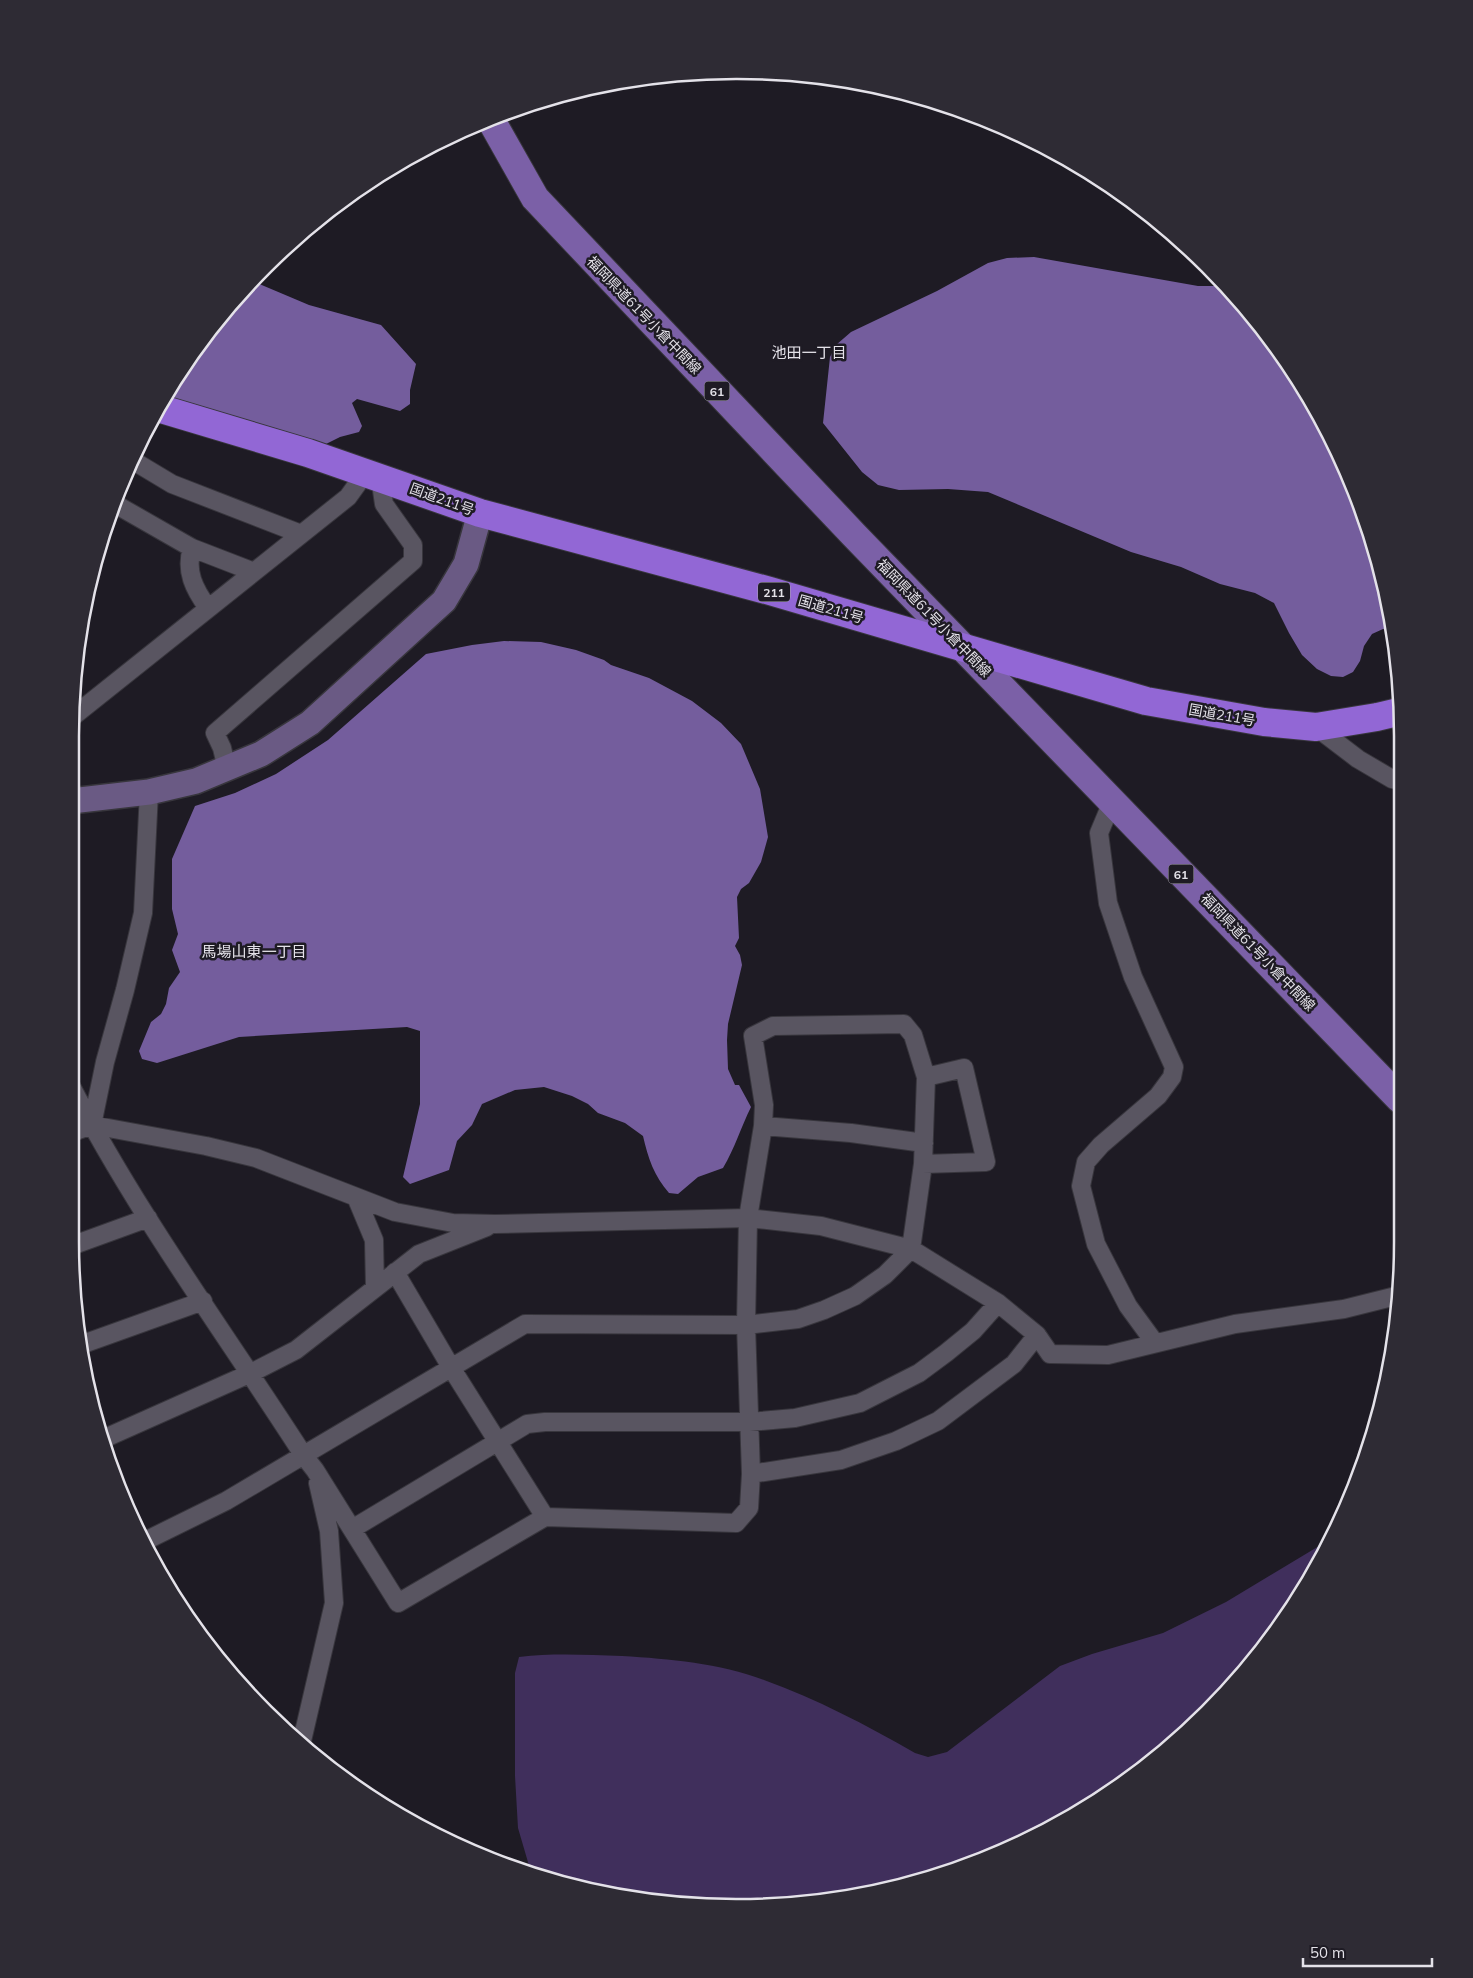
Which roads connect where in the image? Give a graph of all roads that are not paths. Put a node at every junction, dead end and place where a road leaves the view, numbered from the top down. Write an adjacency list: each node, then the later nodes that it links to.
1 (494, 126): 11 (main road, 福岡県道61号小倉中間線 / 61)
2 (166, 410): 4 (highway, 国道211号 / 211)
3 (139, 464): 7 (street)
4 (373, 475): 6 (highway, 国道211号 / 211); 7 (street); 15 (street)
5 (121, 507): 8 (street)
6 (480, 513): 11 (highway, 国道211号 / 211); 15 (street)
7 (300, 534): 9 (street)
8 (192, 548): 9 (street); 10 (street)
9 (254, 572): 10 (street)
10 (208, 608): 12 (street)
11 (963, 648): 14 (highway, 国道211号 / 211); 19 (main road, 福岡県道61号小倉中間線 / 61)
12 (80, 711)
13 (1393, 713): 14 (highway, 国道211号 / 211)
14 (1316, 727): 16 (street)
15 (227, 768): 17 (street)
16 (1394, 779)
17 (149, 792): 18 (street); 23 (street)
18 (79, 800)
19 (1112, 802): 21 (main road, 福岡県道61号小倉中間線 / 61); 42 (street)
20 (926, 1077): 24 (street); 26 (street); 27 (street)
21 (1394, 1093)
22 (79, 1101): 23 (street)
23 (92, 1125): 25 (street); 28 (street); 29 (street)
24 (763, 1126): 26 (street); 30 (street)
25 (79, 1130)
26 (924, 1143): 27 (street)
27 (923, 1164): 33 (street)
28 (356, 1197): 31 (street); 35 (street)
29 (148, 1218): 32 (street); 37 (street)
30 (748, 1218): 31 (street); 33 (street); 39 (street)
31 (495, 1224): 34 (street)
32 (79, 1243)
33 (911, 1249): 38 (street); 39 (street)
34 (395, 1272): 35 (street); 43 (street)
35 (375, 1288): 44 (street)
36 (1392, 1298): 42 (street)
37 (203, 1301): 41 (street); 44 (street)
38 (998, 1303): 40 (street); 45 (street)
39 (746, 1326): 43 (street); 45 (street)
40 (1037, 1335): 42 (street); 50 (street)
41 (87, 1343)
42 (1154, 1343)
43 (452, 1368): 47 (street); 48 (street)
44 (251, 1373): 46 (street); 48 (street)
45 (749, 1422): 47 (street); 50 (street)
46 (109, 1436)
47 (498, 1441): 51 (street); 52 (street)
48 (304, 1456): 49 (street); 53 (street)
49 (315, 1470): 52 (street); 54 (street)
50 (751, 1474): 51 (street)
51 (545, 1516): 52 (street)
52 (352, 1529)
53 (150, 1538)
54 (303, 1736)

